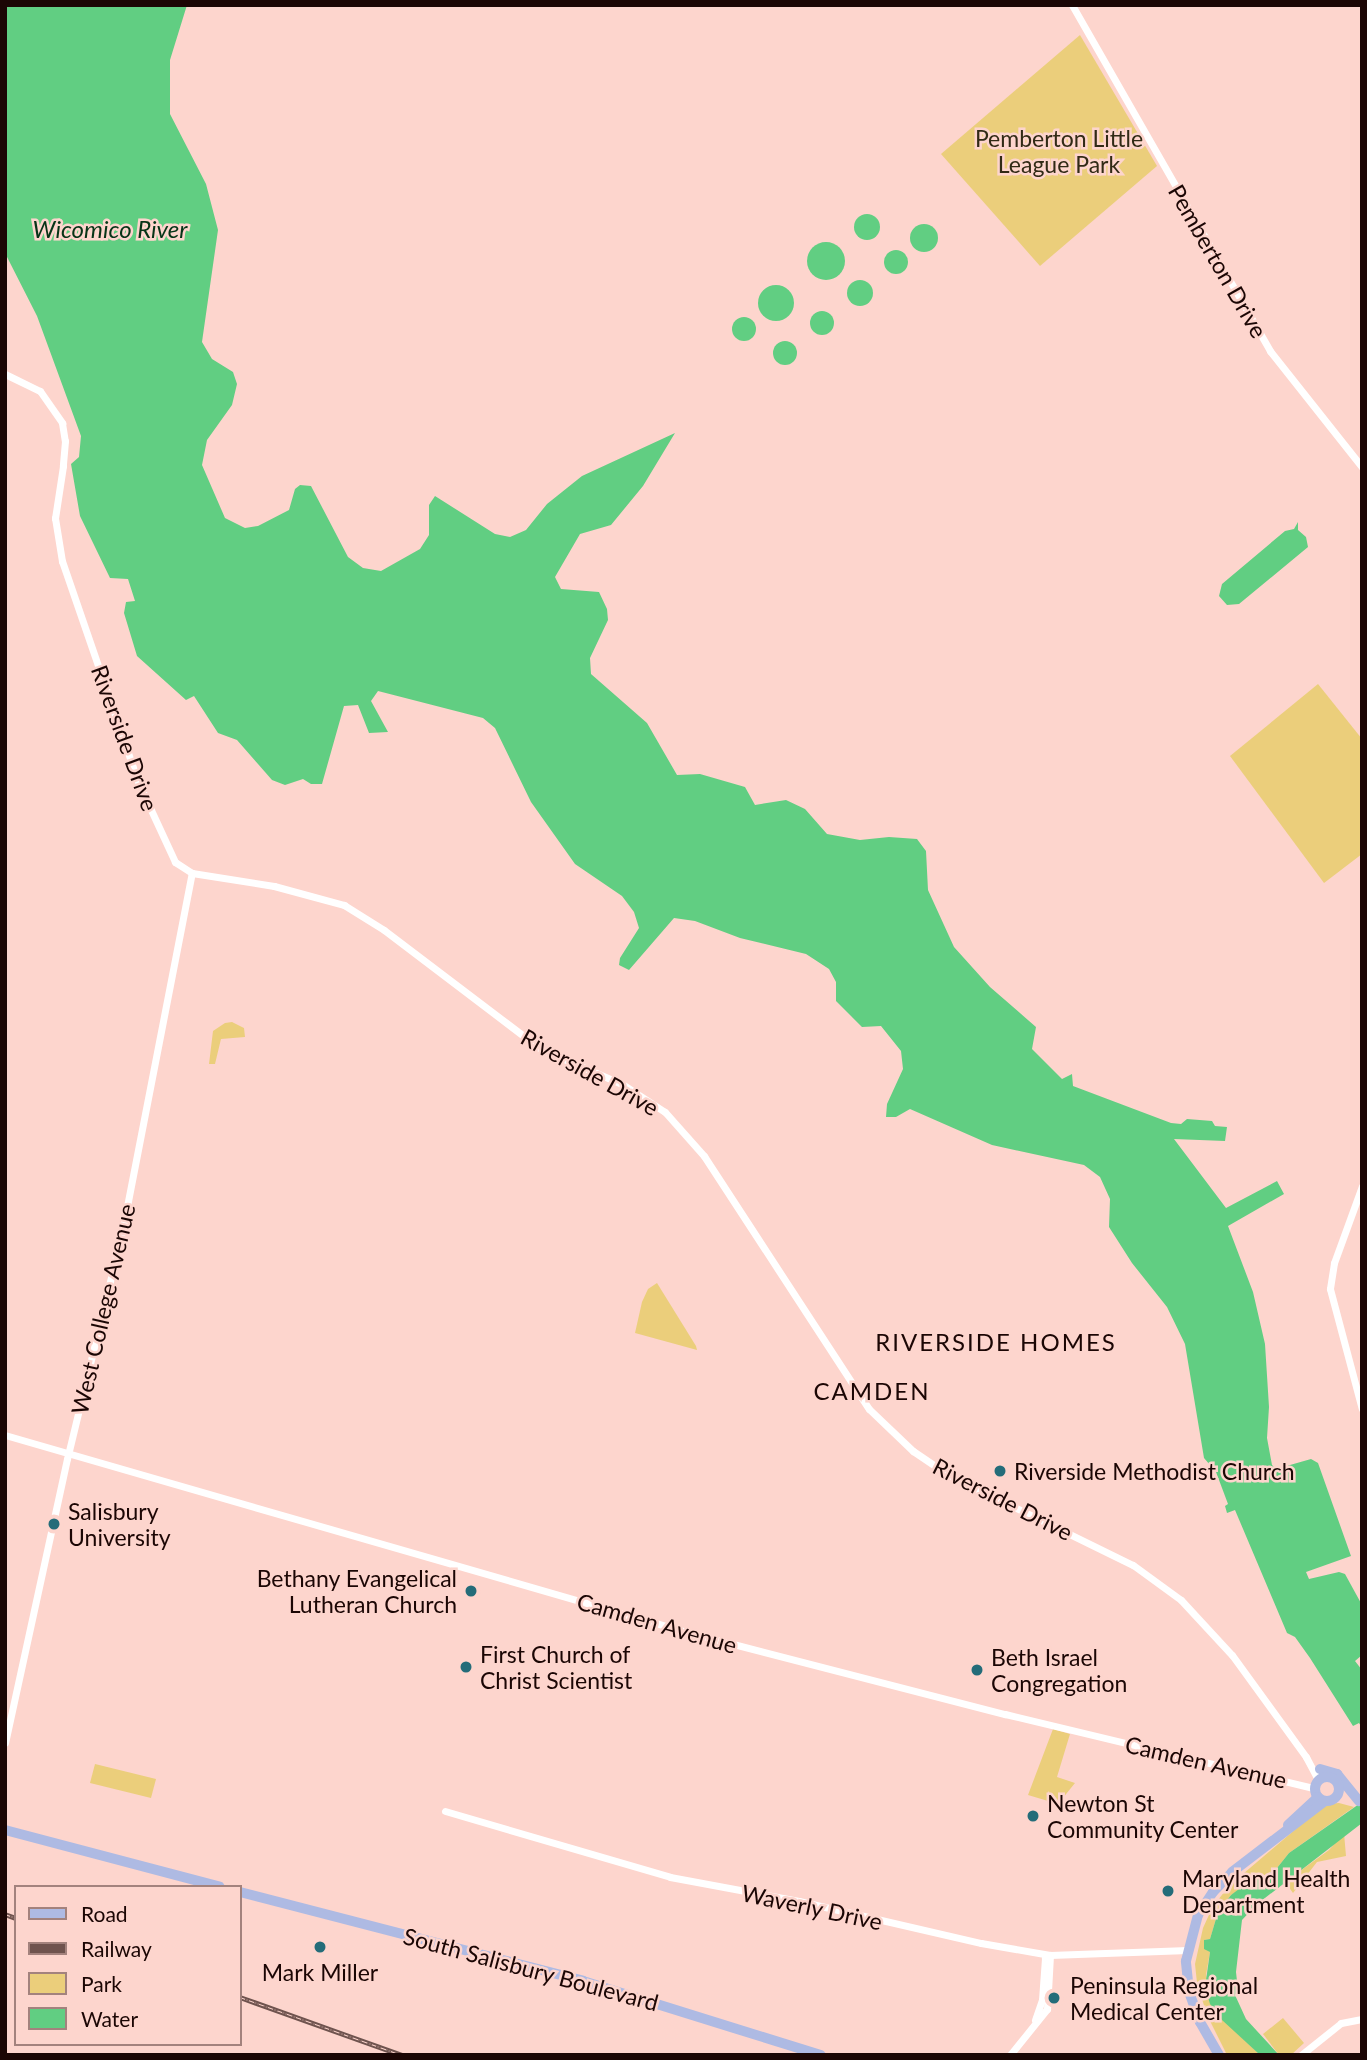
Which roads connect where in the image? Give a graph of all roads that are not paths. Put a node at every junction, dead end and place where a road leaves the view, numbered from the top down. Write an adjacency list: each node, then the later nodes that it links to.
1 (1072, 5): 3 (street, Pemberton Drive)
2 (5, 374): 4 (street, Riverside Drive)
3 (1362, 467)
4 (192, 873): 8 (street, West College Avenue); 10 (street, Riverside Drive)
5 (1362, 1186): 6 (street)
6 (1362, 1409)
7 (5, 1435): 8 (street, Camden Avenue)
8 (68, 1454): 9 (street, West College Avenue); 10 (street, Camden Avenue)
9 (5, 1744)
10 (1325, 1786): 11 (main road); 11 (main road); 11 (main road); 16 (main road)
11 (1361, 1801)
12 (445, 1811): 17 (street, Waverly Drive)
13 (5, 1830): 14 (main road)
14 (212, 1885)
15 (242, 1893): 19 (main road, South Salisbury Boulevard)
16 (1188, 1950): 17 (street, Waverly Drive); 21 (main road)
17 (1050, 1955): 20 (street)
18 (1362, 2018): 22 (street)
19 (821, 2055)
20 (1010, 2055)
21 (1219, 2055)
22 (1301, 2055)

